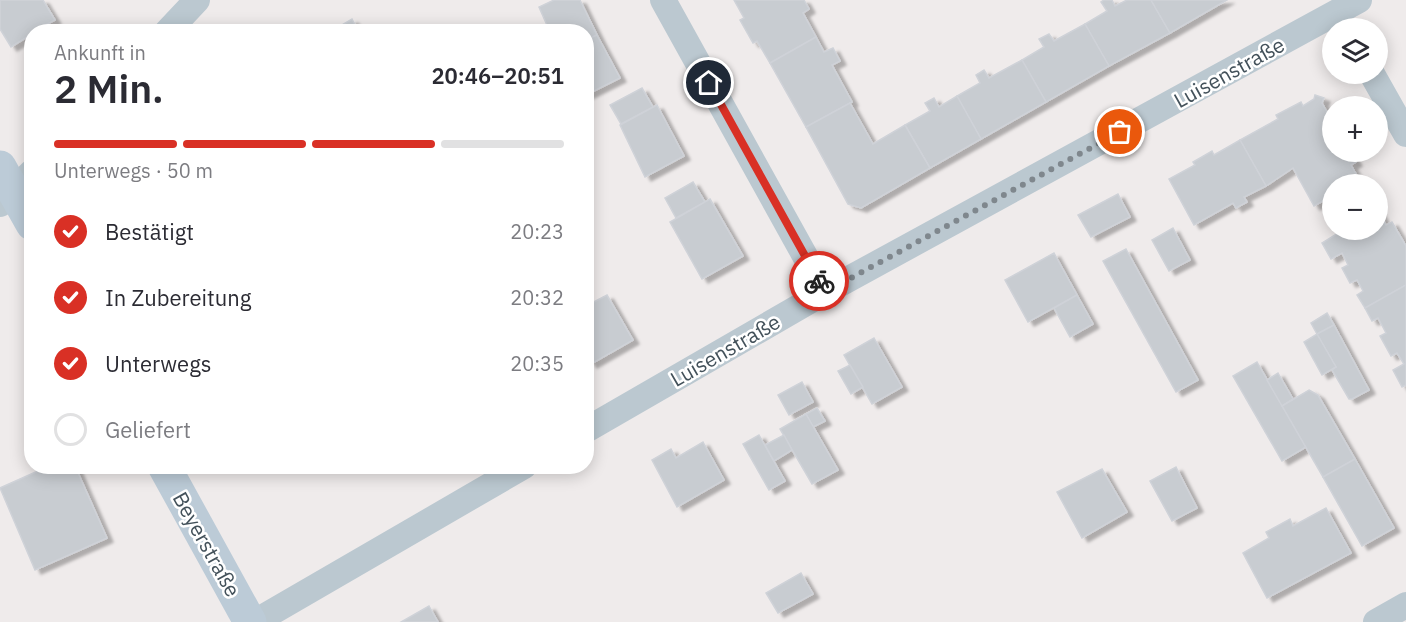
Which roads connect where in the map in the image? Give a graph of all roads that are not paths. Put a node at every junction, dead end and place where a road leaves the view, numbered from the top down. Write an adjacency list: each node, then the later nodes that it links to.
1 (197, 0): 5 (street)
2 (663, 0): 10 (street)
3 (1359, 0): 4 (street, Luisenstraße)
4 (1338, 14): 10 (street, Luisenstraße)
5 (174, 24)
6 (1378, 84): 7 (street)
7 (1406, 134)
8 (11, 183): 9 (street)
9 (24, 208)
10 (825, 292): 11 (street, Luisenstraße)
11 (594, 425)
12 (168, 474): 15 (street, Beyerstraße)
13 (510, 474): 16 (street)
14 (1406, 605): 17 (street)
15 (250, 622)
16 (255, 622)
17 (1376, 622)

